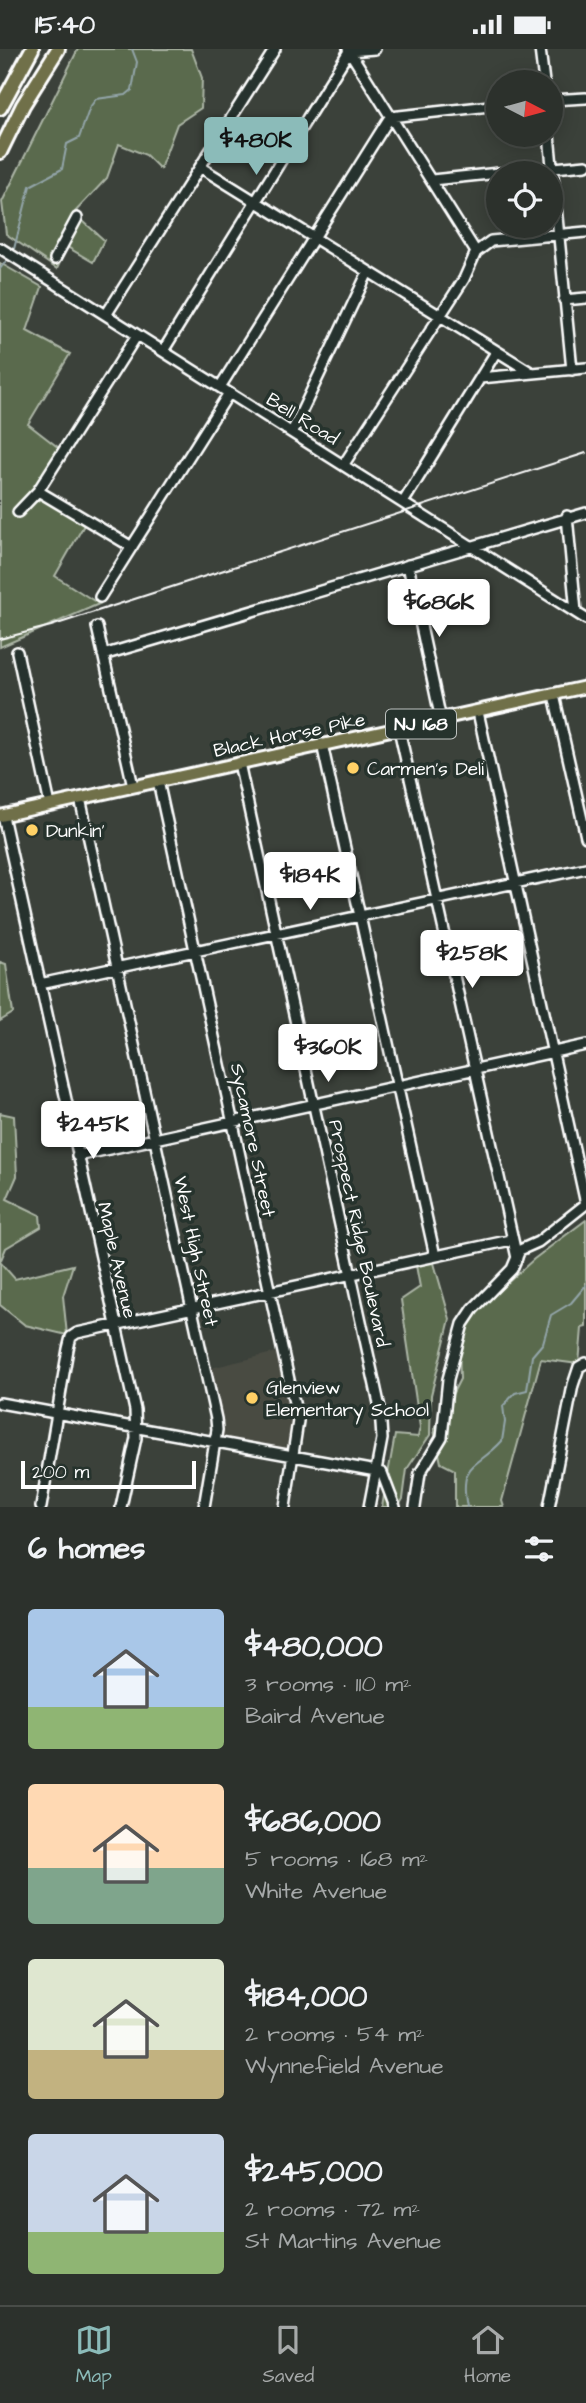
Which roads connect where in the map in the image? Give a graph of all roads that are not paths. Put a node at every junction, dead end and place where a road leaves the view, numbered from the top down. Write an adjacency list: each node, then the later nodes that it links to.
1 (32, 49): 11 (highway)
2 (58, 49): 13 (highway)
3 (275, 49): 15 (street)
4 (375, 49): 6 (street)
5 (540, 49): 7 (street)
6 (349, 50): 12 (street); 19 (street)
7 (543, 70)
8 (586, 98): 9 (street)
9 (564, 99)
10 (486, 106): 12 (street)
11 (0, 108)
12 (390, 117): 18 (street); 23 (street)
13 (0, 152)
14 (586, 165): 16 (street)
15 (200, 167): 19 (street); 32 (street)
16 (563, 167)
17 (486, 174): 18 (street)
18 (432, 180): 27 (street)
19 (258, 203): 23 (street); 35 (street)
20 (77, 218): 28 (street)
21 (586, 232): 22 (street)
22 (563, 234)
23 (313, 237): 29 (street); 41 (street)
24 (519, 238): 27 (street)
25 (557, 238): 31 (street)
26 (0, 248): 32 (street, Bell Road)
27 (476, 252): 33 (street)
28 (55, 259)
29 (368, 272): 33 (street); 43 (street)
30 (586, 298): 31 (street)
31 (564, 300): 38 (street)
32 (106, 315): 34 (street, Bell Road)
33 (439, 316): 36 (street); 44 (street)
34 (137, 335): 35 (street, Bell Road); 45 (street)
35 (163, 351): 41 (street, Bell Road)
36 (496, 352): 39 (street); 40 (street)
37 (586, 368): 38 (street)
38 (572, 370): 39 (street)
39 (531, 373): 40 (street)
40 (480, 377): 46 (street)
41 (220, 387): 42 (street, Bell Road)
42 (229, 393): 43 (street, Bell Road); 51 (street)
43 (292, 432): 44 (street, Bell Road)
44 (344, 464): 46 (street, Bell Road)
45 (38, 491): 47 (street); 51 (street)
46 (404, 501): 50 (street, Bell Road)
47 (18, 513)
48 (586, 513): 49 (street)
49 (567, 516): 50 (street); 54 (street)
50 (472, 546): 52 (street); 54 (street, Bell Road)
51 (132, 547): 53 (street)
52 (408, 565): 58 (street); 62 (street)
53 (100, 597)
54 (576, 613): 55 (street, Bell Road)
55 (586, 618)
56 (97, 627): 58 (street)
57 (17, 652): 69 (street)
58 (103, 655): 67 (street)
59 (586, 688): 60 (main road, Black Horse Pike / NJ 168)
60 (554, 695): 61 (main road, Black Horse Pike / NJ 168); 71 (street)
61 (478, 712): 62 (main road, Black Horse Pike / NJ 168); 73 (street)
62 (441, 720): 63 (main road, Black Horse Pike / NJ 168)
63 (399, 729): 64 (main road, Black Horse Pike / NJ 168); 74 (street)
64 (322, 744): 65 (main road, Black Horse Pike / NJ 168); 75 (street)
65 (239, 763): 66 (main road, Black Horse Pike / NJ 168); 76 (street, Prospect Ridge Boulevard)
66 (158, 781): 67 (main road, Black Horse Pike / NJ 168); 77 (street, Sycamore Street)
67 (133, 786): 68 (main road, Black Horse Pike / NJ 168)
68 (80, 798): 69 (main road, Black Horse Pike / NJ 168); 78 (street, West High Street)
69 (50, 805): 70 (main road, Black Horse Pike / NJ 168)
70 (1, 816): 79 (street, Maple Avenue)
71 (586, 837)
72 (586, 867): 73 (street)
73 (515, 884): 74 (street); 81 (street)
74 (436, 900): 75 (street); 82 (street)
75 (358, 916): 76 (street); 83 (street)
76 (279, 934): 77 (street); 84 (street, Prospect Ridge Boulevard)
77 (195, 953): 78 (street); 85 (street, Sycamore Street)
78 (118, 970): 79 (street); 86 (street, West High Street)
79 (40, 984): 87 (street, Maple Avenue)
80 (586, 1045): 81 (street)
81 (551, 1051): 82 (street); 88 (street)
82 (474, 1070): 83 (street); 89 (street)
83 (397, 1086): 84 (street); 90 (street)
84 (314, 1102): 85 (street); 92 (street, Prospect Ridge Boulevard)
85 (233, 1122): 86 (street); 93 (street, Sycamore Street)
86 (155, 1140): 87 (street); 94 (street, West High Street)
87 (77, 1156): 95 (street, Maple Avenue)
88 (586, 1204): 91 (street)
89 (511, 1240): 90 (street); 91 (street)
90 (435, 1257): 92 (street)
91 (517, 1258): 109 (street)
92 (350, 1275): 93 (street); 102 (street, Prospect Ridge Boulevard)
93 (270, 1293): 94 (street); 101 (street, Sycamore Street)
94 (192, 1310): 95 (street); 100 (street, West High Street)
95 (114, 1326): 98 (street); 99 (street, Maple Avenue)
96 (583, 1365): 110 (street)
97 (0, 1403): 98 (street)
98 (56, 1411): 99 (street); 103 (street)
99 (137, 1429): 100 (street); 104 (street, Maple Avenue)
100 (215, 1443): 101 (street); 105 (street, West High Street)
101 (293, 1457): 102 (street); 106 (street, Sycamore Street)
102 (376, 1471): 107 (street, Prospect Ridge Boulevard); 108 (street)
103 (41, 1507)
104 (121, 1507)
105 (204, 1507)
106 (285, 1507)
107 (369, 1507)
108 (395, 1507)
109 (415, 1507)
110 (549, 1507)

